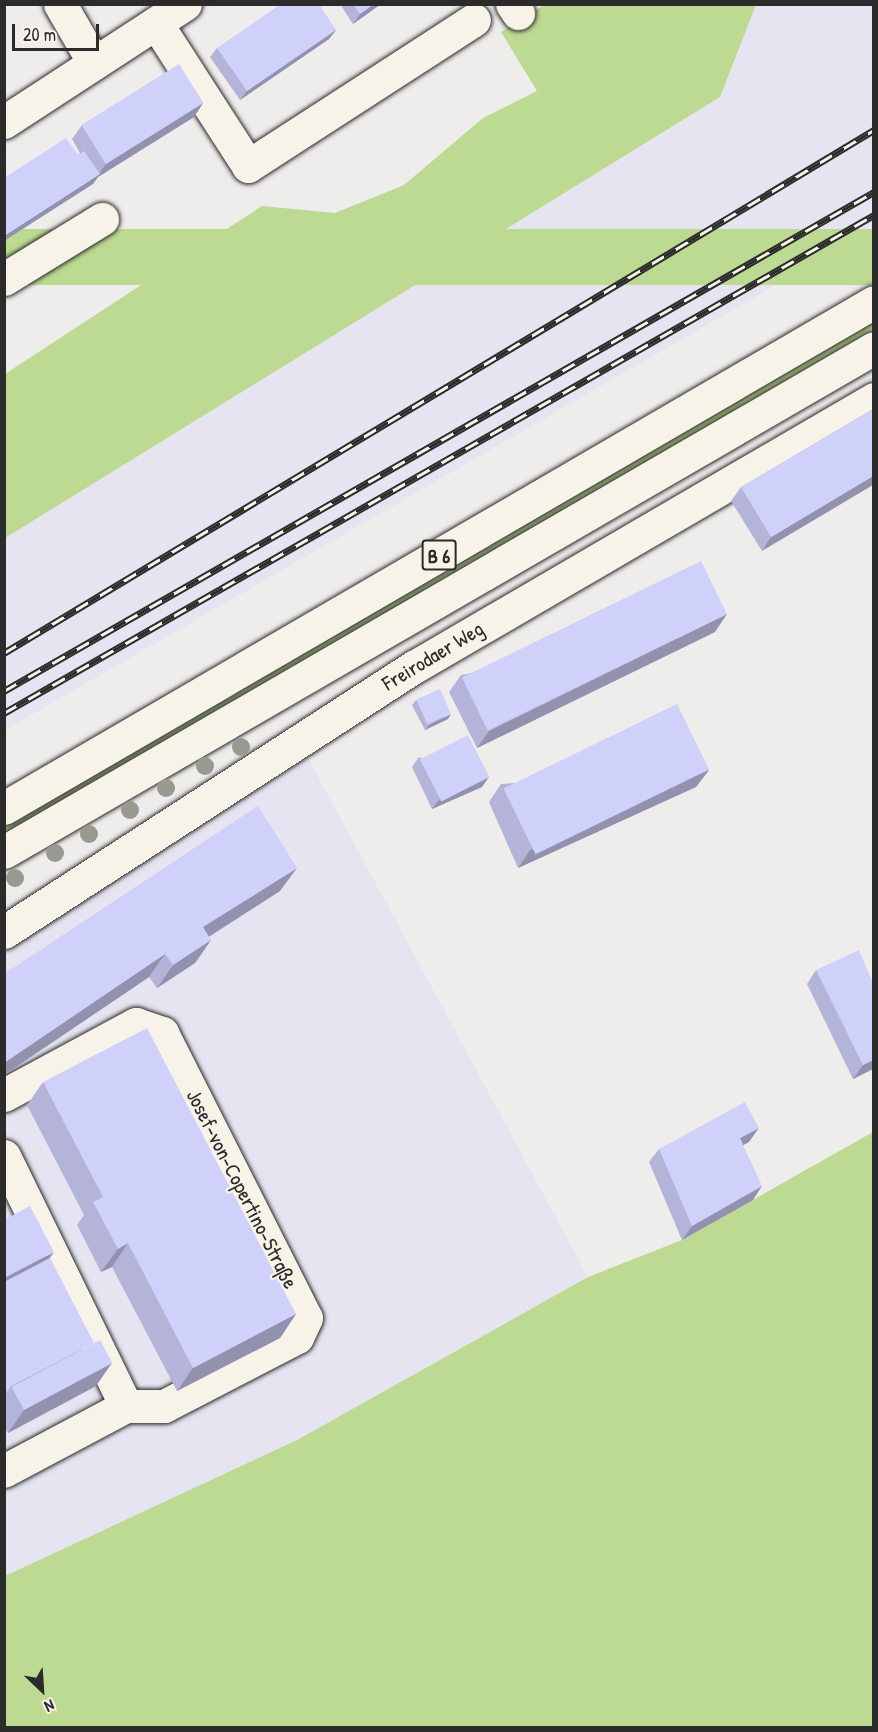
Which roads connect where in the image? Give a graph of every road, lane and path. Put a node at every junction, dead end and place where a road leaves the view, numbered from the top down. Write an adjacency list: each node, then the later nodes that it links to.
1 (60, 4): 5 (street)
2 (185, 4): 4 (street)
3 (474, 20): 4 (street)
4 (156, 23): 5 (street)
5 (94, 63): 6 (street)
6 (4, 122)
7 (102, 219): 8 (street)
8 (4, 279)
9 (873, 302): 12 (street, B 6)
10 (873, 348): 13 (street, B 6)
11 (873, 399): 14 (street, Freirodaer Weg)
12 (4, 808)
13 (4, 852)
14 (4, 932)
15 (4, 1095): 17 (street, Josef-von-Copertino-Straße)
16 (4, 1156): 17 (street)
17 (126, 1406): 18 (street, Josef-von-Copertino-Straße)
18 (4, 1471)

